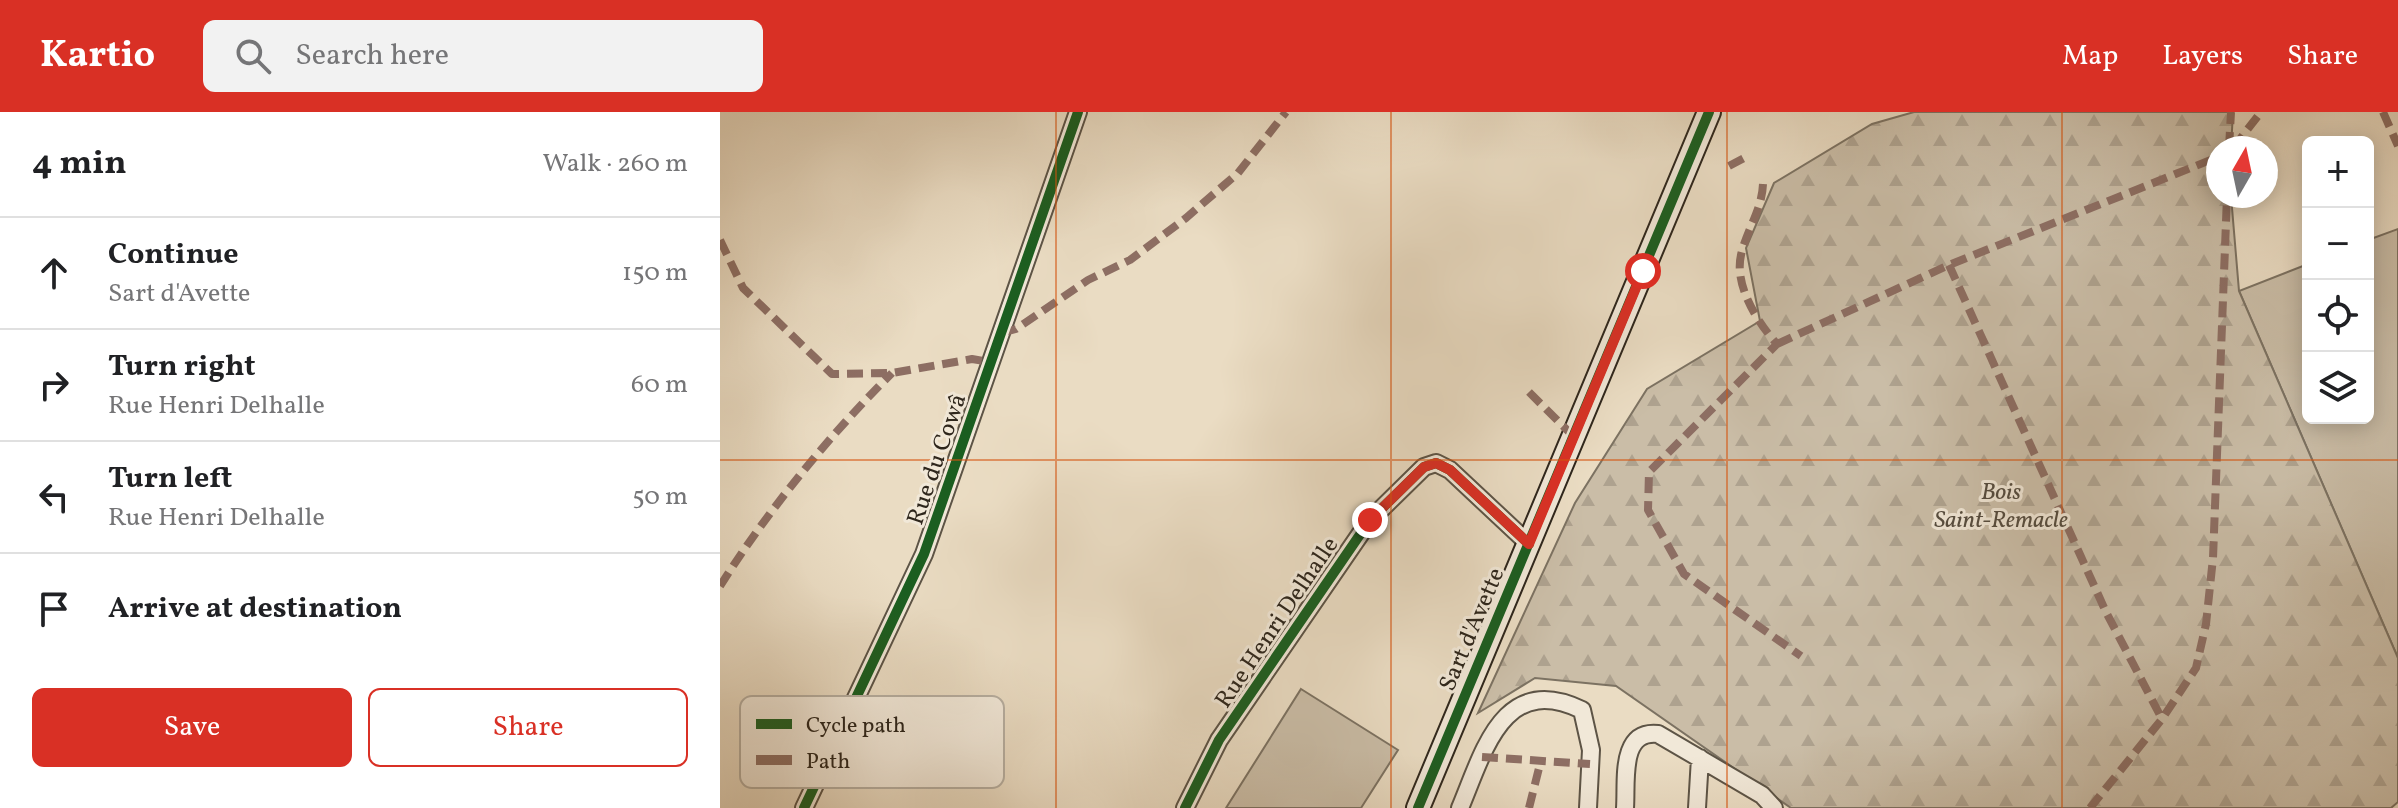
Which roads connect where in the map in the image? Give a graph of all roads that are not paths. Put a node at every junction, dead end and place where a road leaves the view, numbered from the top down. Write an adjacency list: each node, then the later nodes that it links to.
1 (1078, 112): 4 (street, Rue du Cowâ)
2 (1709, 112): 3 (street, Sart d'Avette)
3 (1529, 544): 8 (street, Rue Henri Delhalle); 9 (street, Sart d'Avette)
4 (857, 696)
5 (1700, 758): 12 (street); 13 (street); 14 (street)
6 (813, 788): 7 (street, Rue du Cowâ)
7 (804, 808)
8 (1185, 808)
9 (1418, 808)
10 (1460, 808): 11 (street)
11 (1588, 808)
12 (1625, 808)
13 (1697, 808)
14 (1774, 808)

